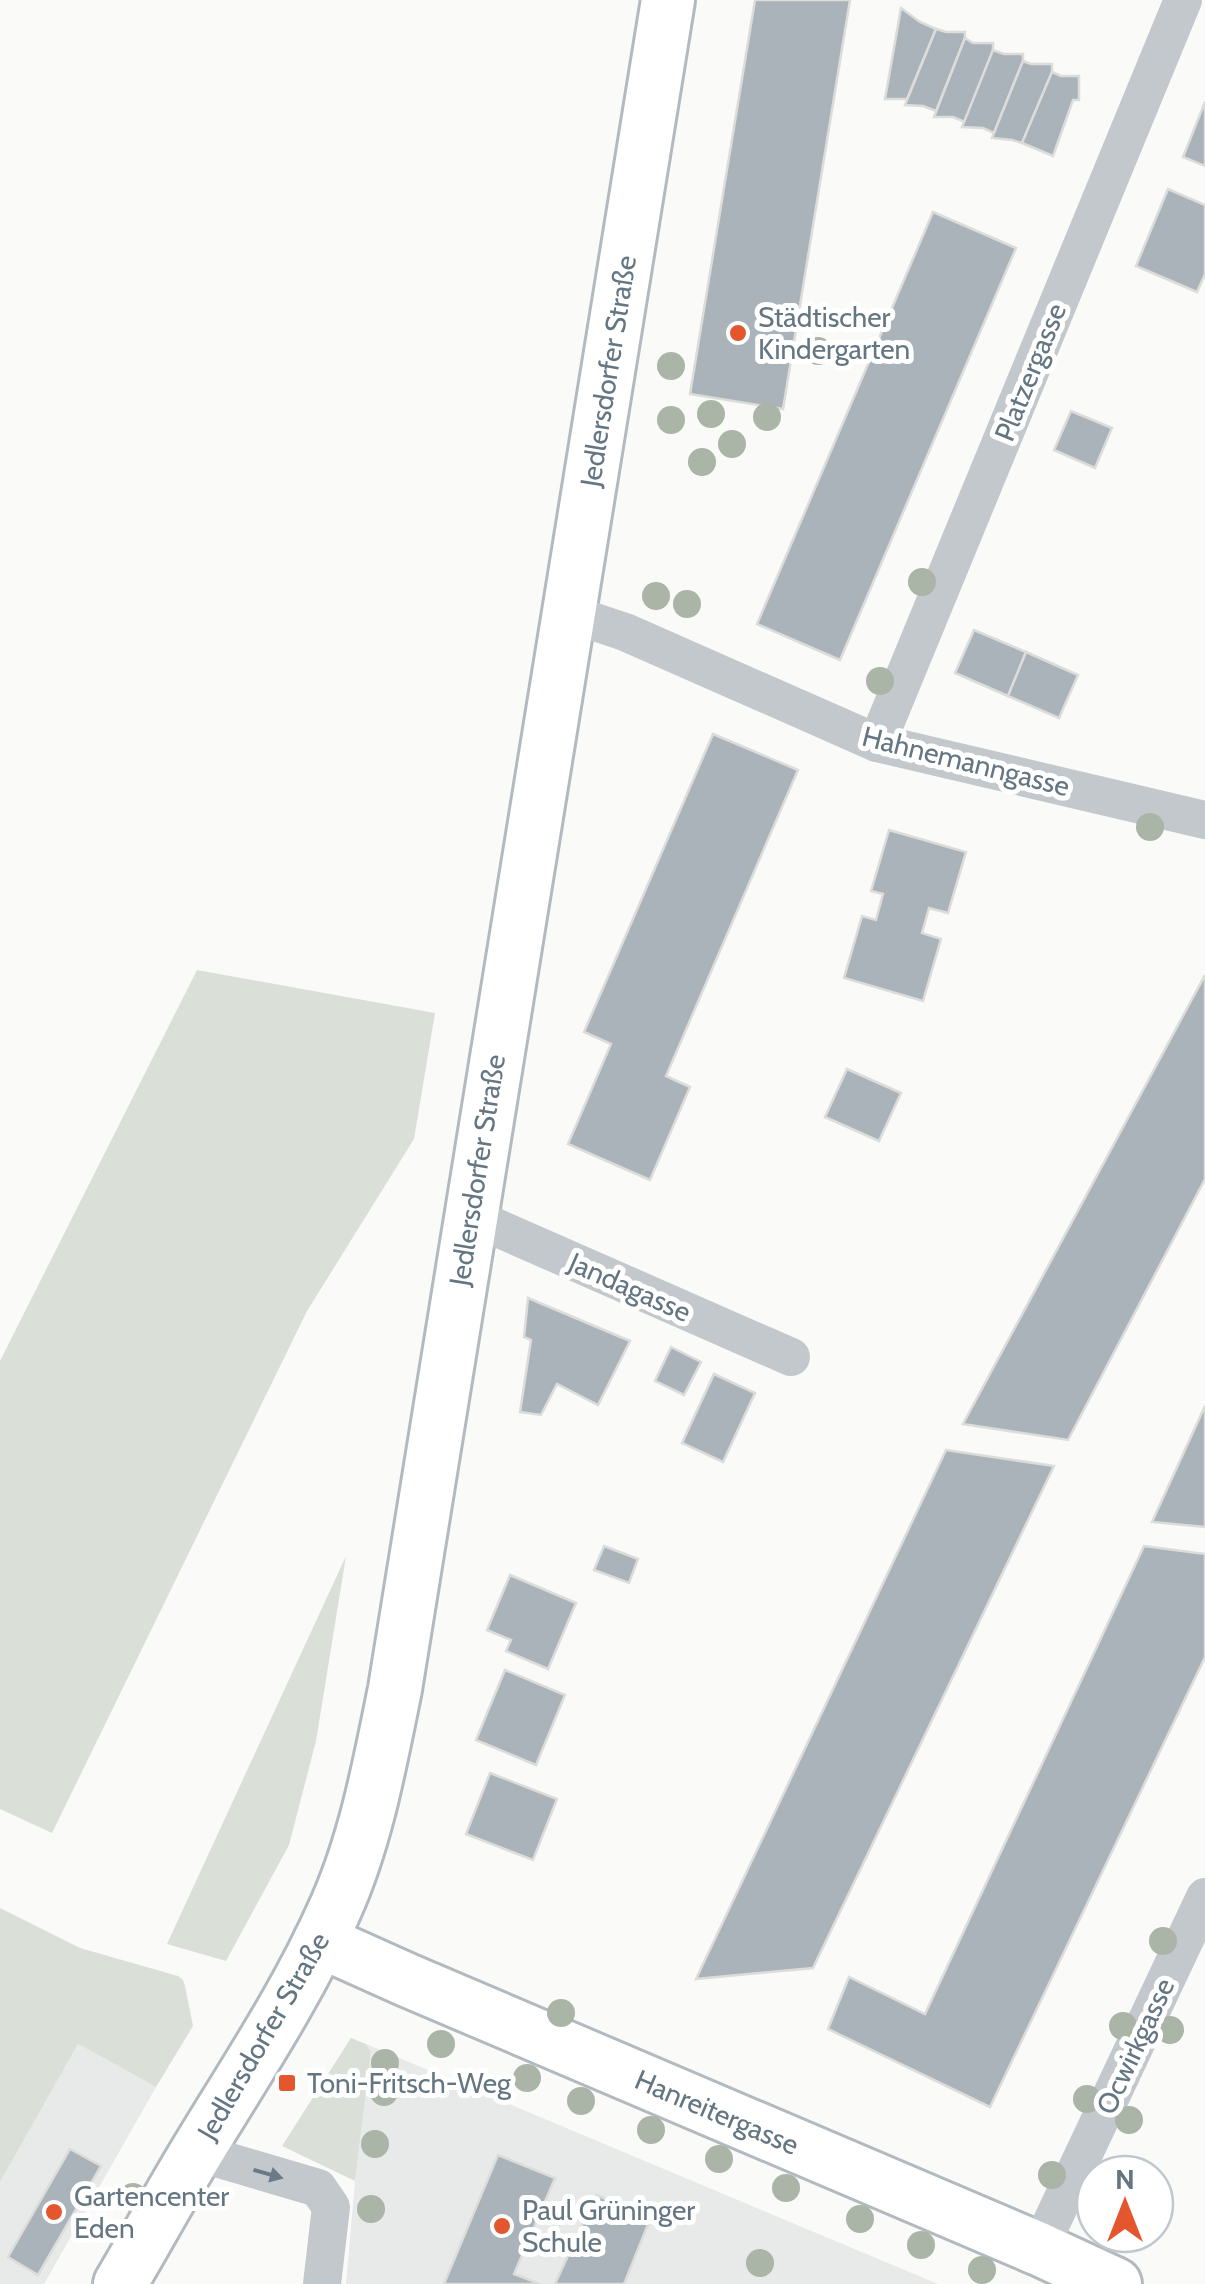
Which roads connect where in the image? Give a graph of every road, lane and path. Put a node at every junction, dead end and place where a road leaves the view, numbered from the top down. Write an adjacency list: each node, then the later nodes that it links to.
1 (668, 0): 3 (street, Jedlersdorfer Straße)
2 (1183, 0): 4 (street, Platzergasse)
3 (568, 612): 4 (street, Hahnemanngasse); 6 (street, Jedlersdorfer Straße)
4 (878, 743): 5 (street, Hahnemanngasse)
5 (1205, 820)
6 (470, 1216): 7 (street, Jandagasse); 9 (street, Jedlersdorfer Straße)
7 (791, 1357)
8 (1205, 1897): 11 (street, Ocwirkgasse)
9 (320, 1940): 10 (street, Jedlersdorfer Straße); 11 (street, Hanreitergasse)
10 (196, 2152): 12 (street, Jedlersdorfer Straße); 13 (street, one-way to 13)
11 (1039, 2249): 14 (street, Hanreitergasse)
12 (120, 2284)
13 (322, 2284)
14 (1115, 2284)

